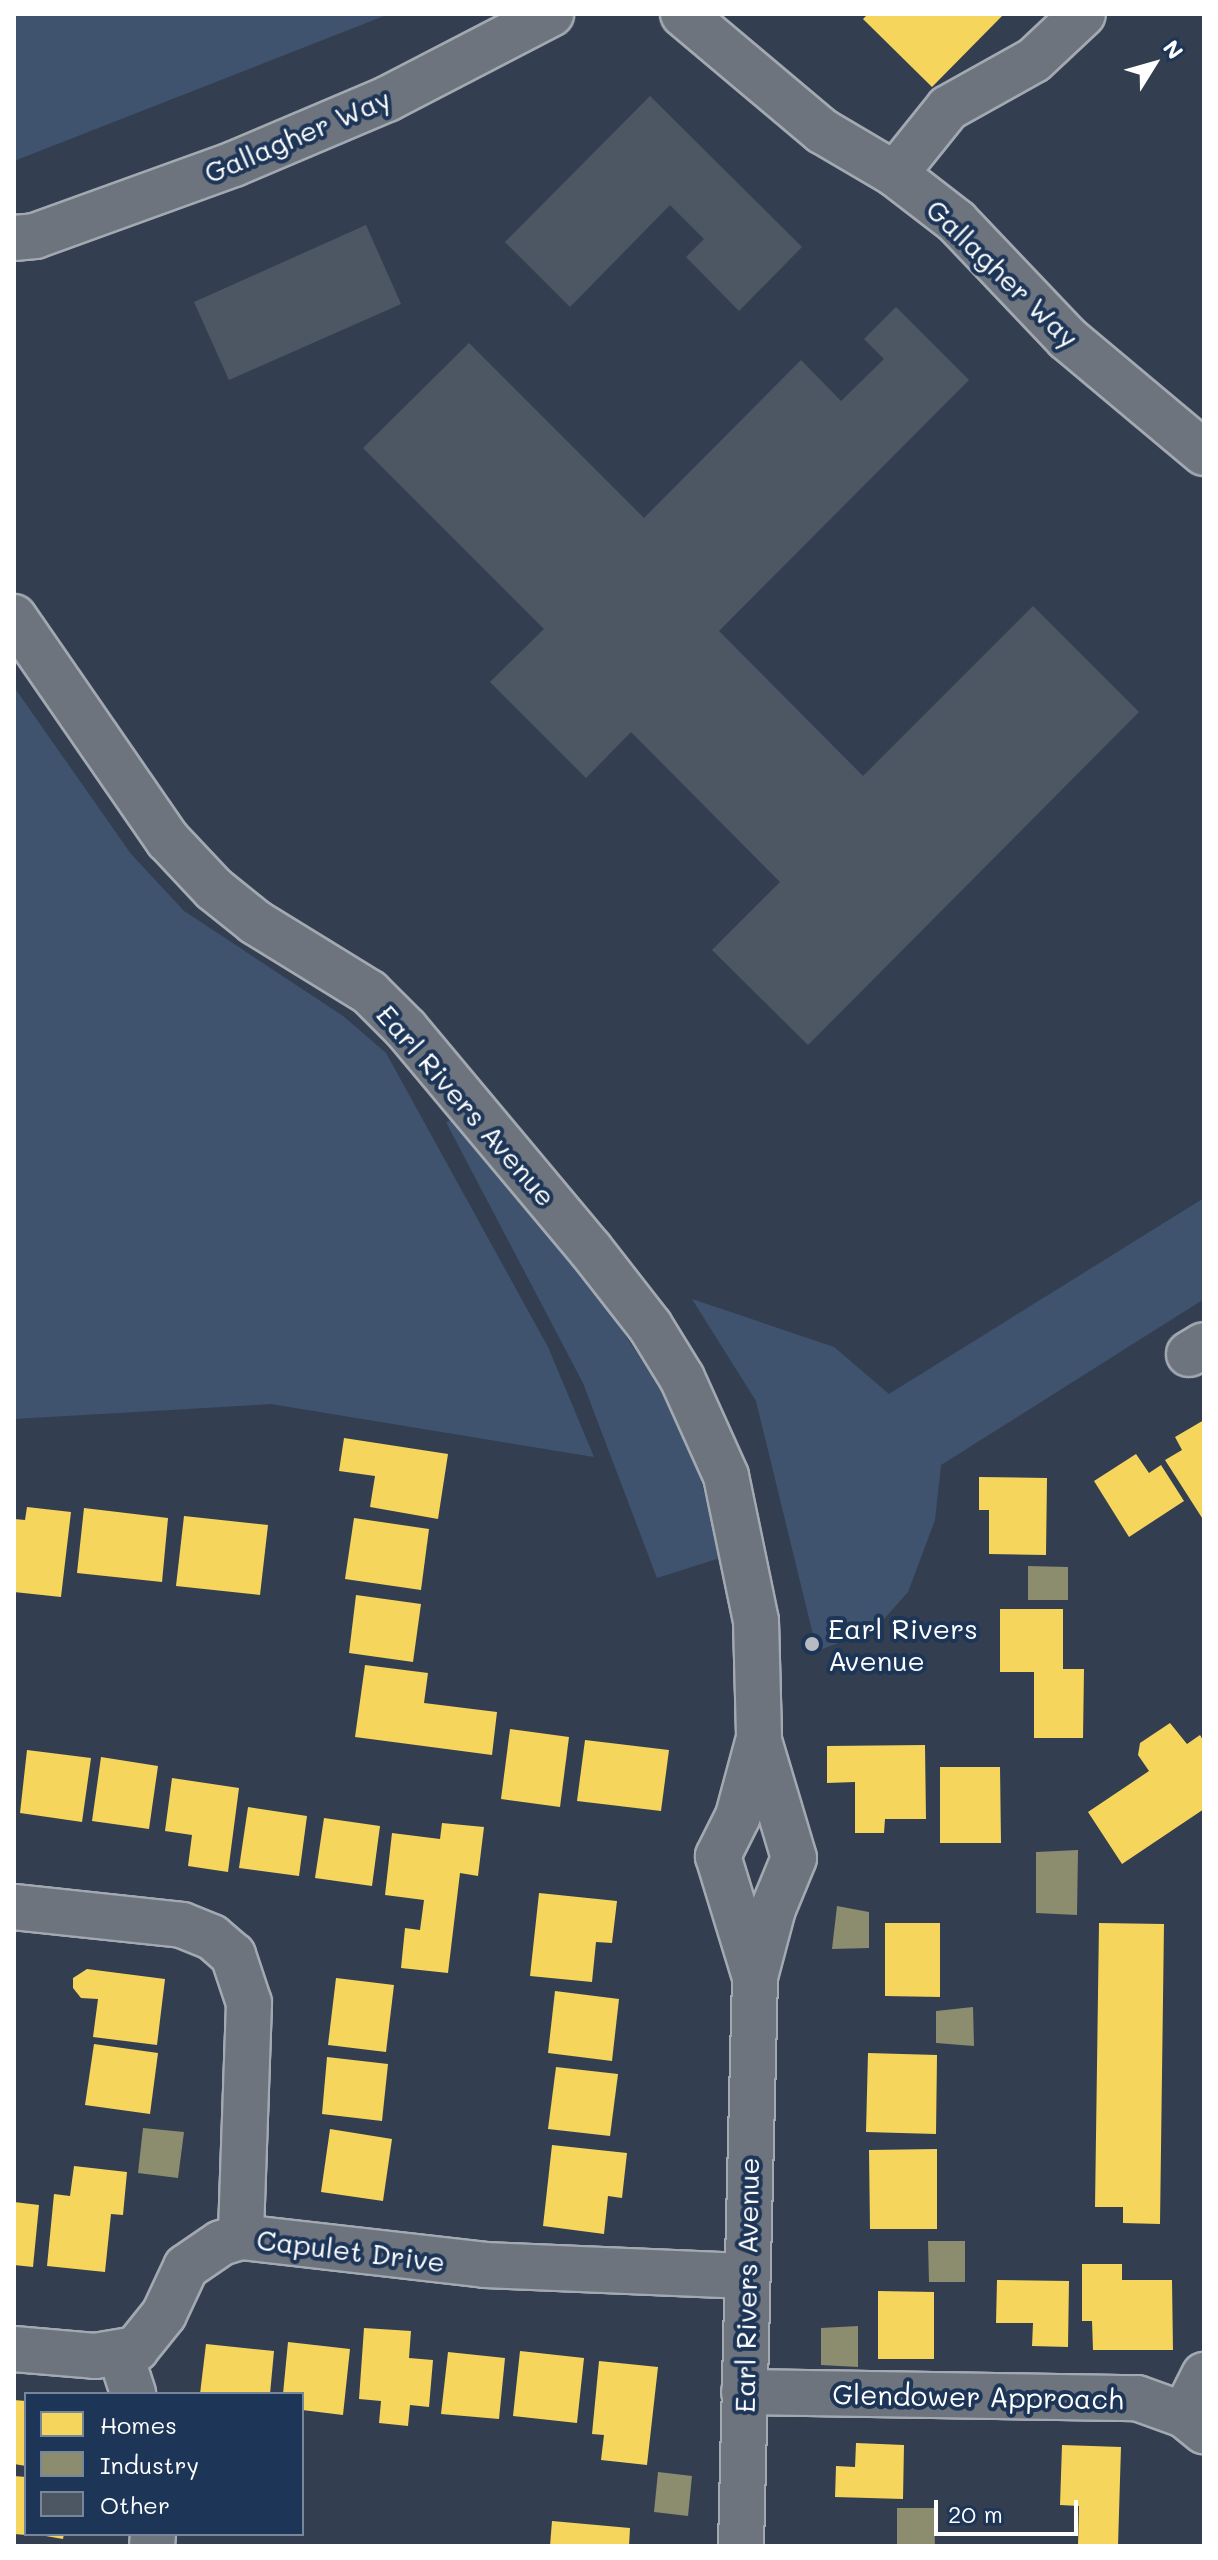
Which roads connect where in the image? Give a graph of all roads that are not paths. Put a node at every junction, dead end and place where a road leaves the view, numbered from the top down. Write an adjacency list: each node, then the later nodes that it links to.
1 (551, 14): 5 (street, Gallagher Way)
2 (683, 14): 4 (street, Gallagher Way)
3 (1083, 14): 4 (street)
4 (895, 174): 6 (street, Gallagher Way)
5 (21, 243)
6 (1204, 453)
7 (14, 617): 8 (street, Earl Rivers Avenue)
8 (759, 1738): 10 (street, Earl Rivers Avenue); 10 (street, Earl Rivers Avenue)
9 (14, 1907): 11 (street)
10 (755, 1977): 12 (street, Earl Rivers Avenue)
11 (241, 2237): 12 (street, Capulet Drive); 14 (street, Capulet Drive)
12 (745, 2276): 16 (street, Earl Rivers Avenue)
13 (14, 2349): 14 (street, Capulet Drive)
14 (127, 2375)
15 (1204, 2375): 17 (street)
16 (744, 2392): 17 (street, Glendower Approach); 18 (street, Earl Rivers Avenue)
17 (1194, 2423)
18 (741, 2546)

